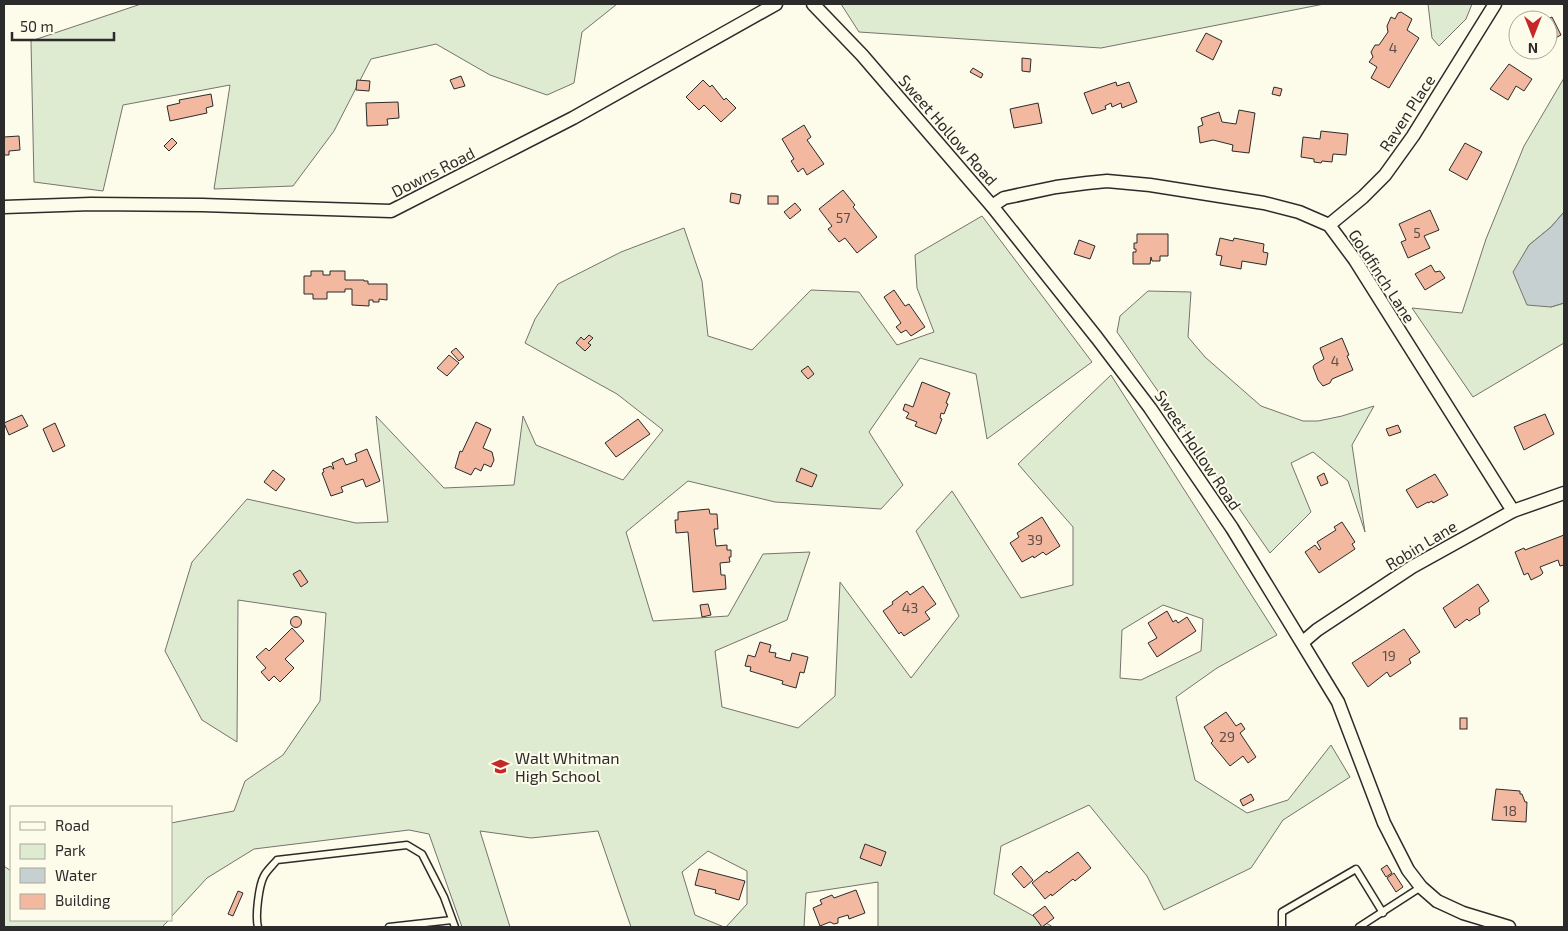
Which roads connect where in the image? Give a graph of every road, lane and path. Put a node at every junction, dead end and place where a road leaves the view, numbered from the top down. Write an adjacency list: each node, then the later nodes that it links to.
1 (776, 4): 5 (street, Downs Road)
2 (813, 4): 4 (street, Sweet Hollow Road)
3 (1495, 4): 6 (street, Raven Place)
4 (992, 206): 6 (street, Goldfinch Lane); 9 (street, Sweet Hollow Road)
5 (4, 207)
6 (1329, 225): 8 (street, Goldfinch Lane)
7 (1564, 493): 8 (street, Robin Lane)
8 (1514, 511): 9 (street, Robin Lane)
9 (1303, 642): 10 (street, Sweet Hollow Road)
10 (1421, 887): 11 (lane); 18 (street, Sweet Hollow Road)
11 (1383, 912): 16 (lane); 17 (lane)
12 (452, 920): 13 (lane); 14 (lane); 15 (lane)
13 (258, 927)
14 (389, 927)
15 (455, 927)
16 (1282, 927)
17 (1359, 927)
18 (1509, 927)

